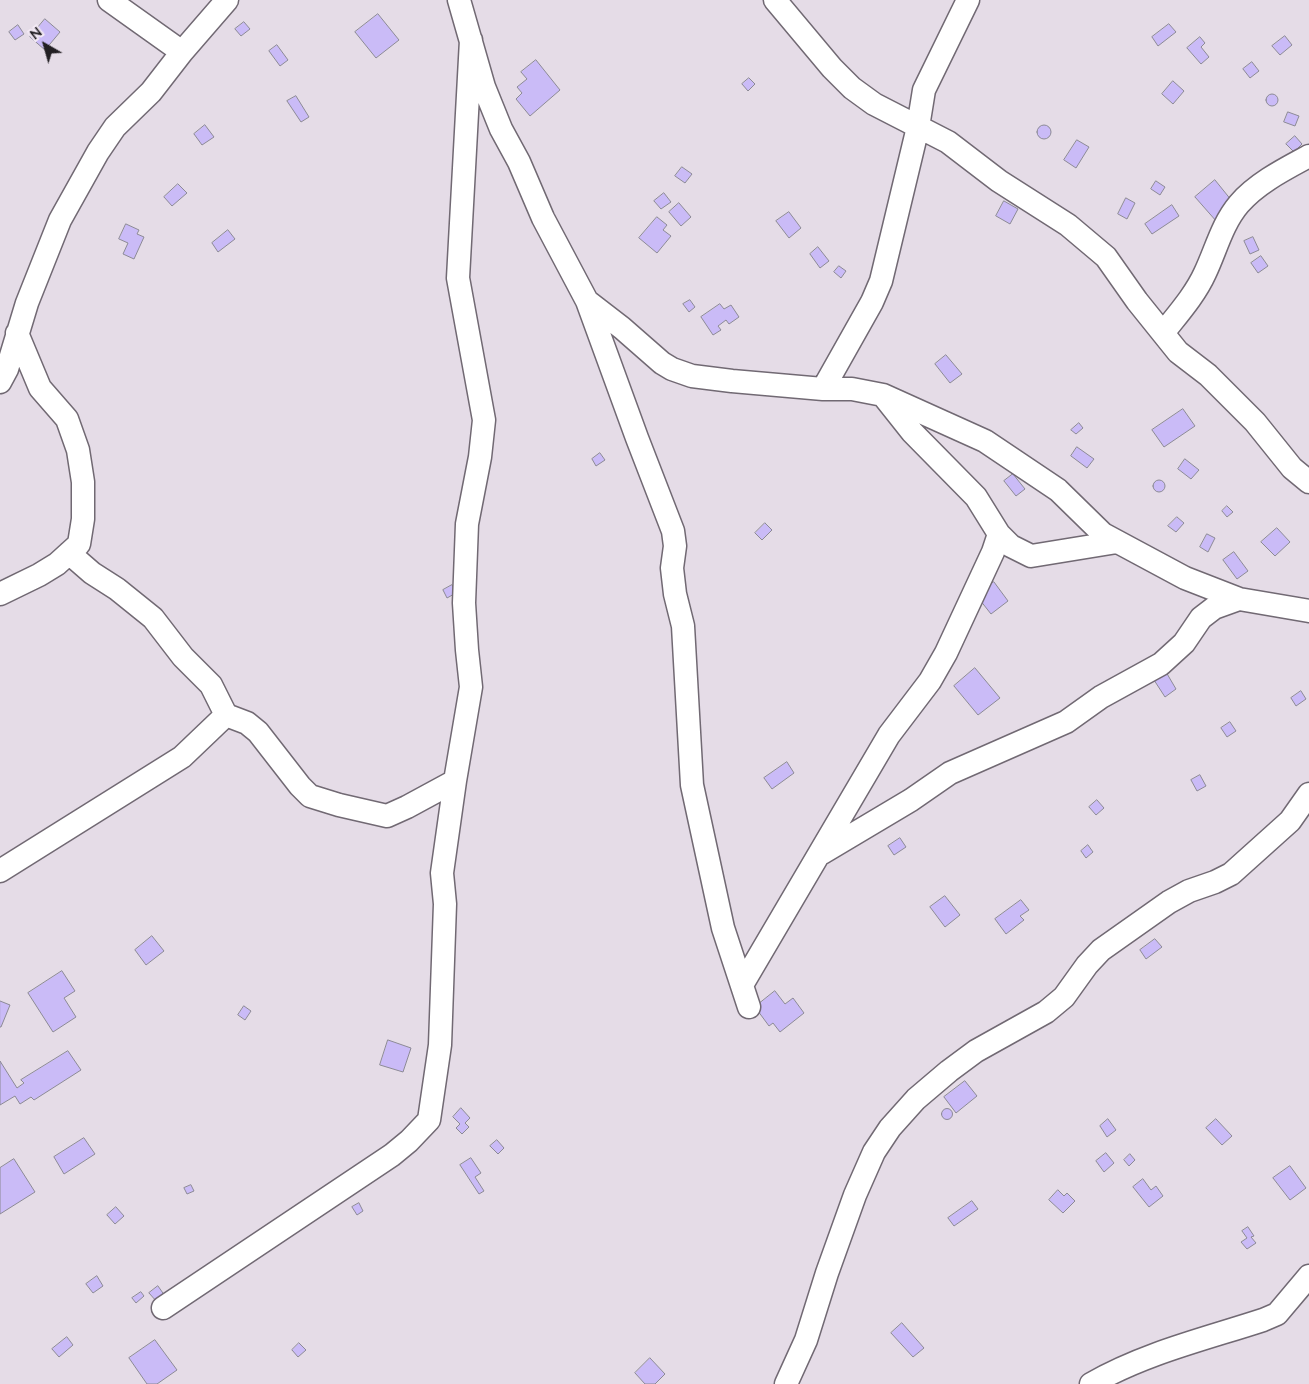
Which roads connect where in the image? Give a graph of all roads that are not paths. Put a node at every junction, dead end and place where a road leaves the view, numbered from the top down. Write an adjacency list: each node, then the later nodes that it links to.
1 (109, 0): 7 (street)
2 (227, 0): 7 (street)
3 (459, 0): 6 (street)
4 (775, 0): 8 (street)
5 (968, 0): 8 (street)
6 (471, 40): 10 (street); 24 (street)
7 (182, 52): 11 (street)
8 (918, 127): 12 (street); 14 (street)
9 (1309, 156): 12 (street)
10 (587, 301): 14 (street); 28 (street)
11 (17, 333): 13 (street); 19 (street)
12 (1163, 333): 16 (street)
13 (0, 382)
14 (823, 389): 15 (street)
15 (883, 395): 17 (street); 18 (street)
16 (1309, 482)
17 (999, 534): 18 (street); 26 (street)
18 (1117, 542): 21 (street)
19 (70, 553): 20 (street); 23 (street)
20 (0, 594)
21 (1239, 599): 22 (street); 26 (street)
22 (1309, 611)
23 (226, 715): 24 (street); 27 (street)
24 (455, 781): 31 (street)
25 (1309, 794): 32 (street)
26 (818, 855): 28 (street)
27 (0, 871)
28 (742, 984): 29 (street)
29 (749, 1007)
30 (1309, 1276): 33 (street)
31 (163, 1308)
32 (786, 1384)
33 (1091, 1384)

